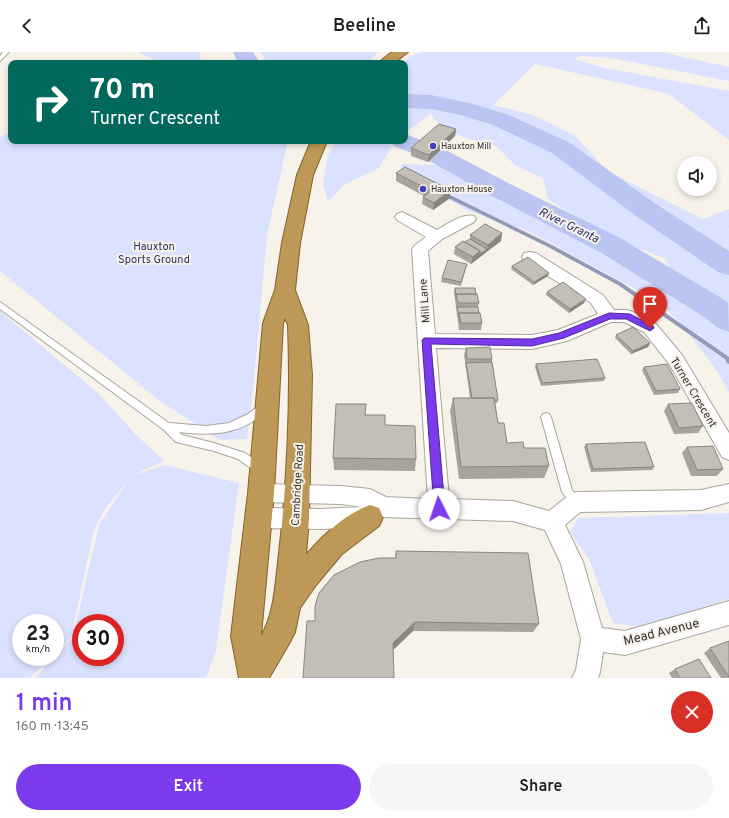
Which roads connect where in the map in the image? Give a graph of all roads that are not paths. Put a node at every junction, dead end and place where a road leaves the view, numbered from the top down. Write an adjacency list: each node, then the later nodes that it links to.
1 (6, 52): 3 (lane)
2 (401, 52): 4 (highway)
3 (0, 59)
4 (389, 60)
5 (318, 144): 10 (highway, Cambridge Road)
6 (402, 217): 8 (street)
7 (469, 219): 8 (street)
8 (438, 236): 13 (street, Mill Lane)
9 (530, 257): 12 (street)
10 (285, 290): 14 (highway, Cambridge Road); 18 (highway, Cambridge Road)
11 (0, 305): 16 (lane)
12 (609, 316): 13 (street, Turner Crescent); 17 (street, Turner Crescent)
13 (427, 340): 22 (street, Mill Lane)
14 (268, 404): 16 (lane); 20 (highway, Cambridge Road)
15 (546, 417): 21 (lane)
16 (167, 427): 20 (lane)
17 (729, 451)
18 (298, 493): 20 (street); 23 (street); 24 (highway, Cambridge Road)
19 (729, 493): 21 (street)
20 (260, 494): 24 (street); 29 (highway, Cambridge Road)
21 (576, 502): 25 (street)
22 (439, 509): 23 (street); 25 (street)
23 (377, 512): 24 (street); 26 (highway)
24 (296, 519): 26 (highway, Cambridge Road)
25 (552, 522): 28 (street)
26 (287, 602): 29 (highway, Cambridge Road)
27 (729, 613): 28 (street, Mead Avenue)
28 (592, 639): 30 (street)
29 (254, 676)
30 (585, 678)

